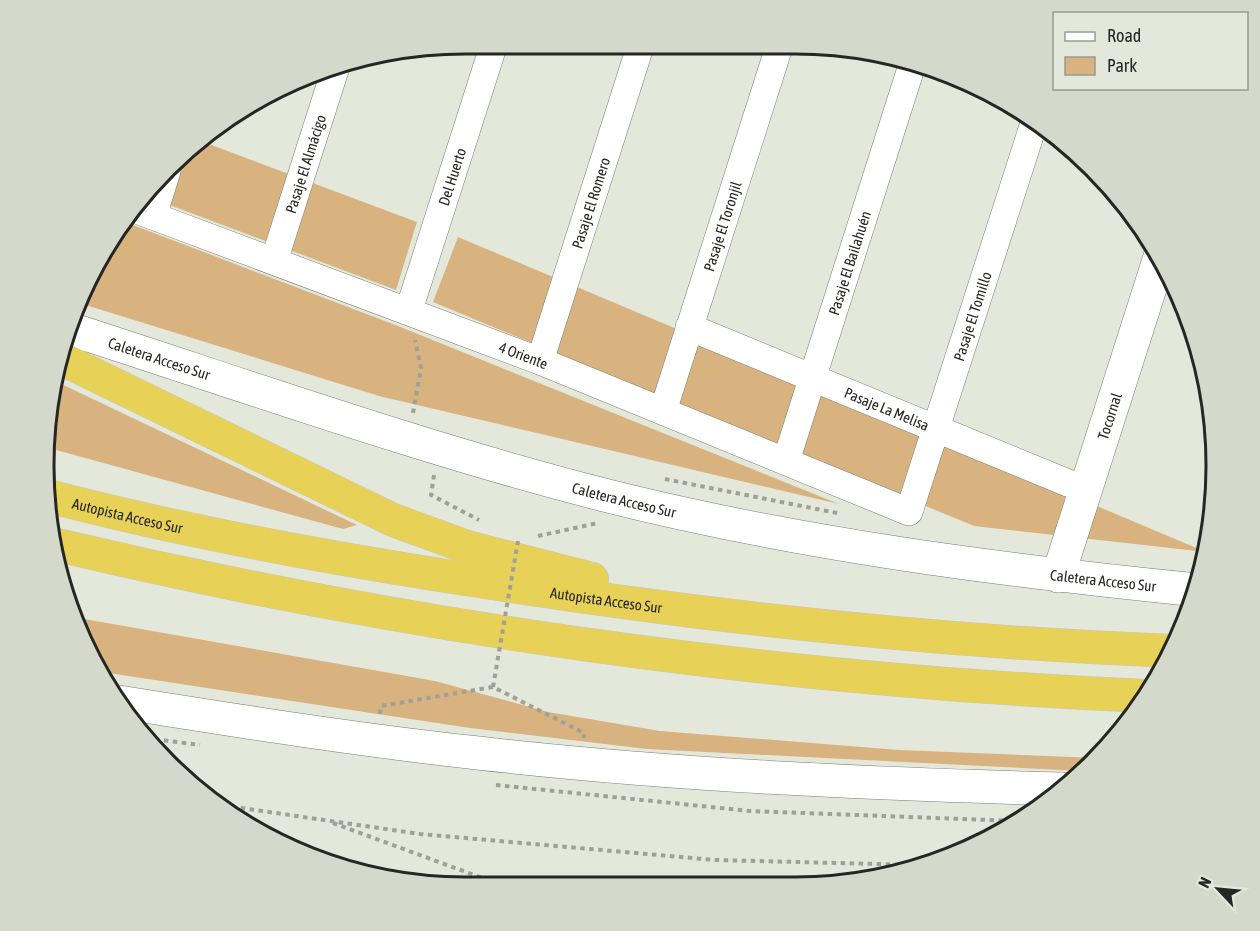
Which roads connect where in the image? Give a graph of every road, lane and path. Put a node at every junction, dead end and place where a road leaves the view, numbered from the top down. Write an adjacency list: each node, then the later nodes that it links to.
1 (491, 54): 10 (street, Del Huerto)
2 (638, 54): 13 (street, Pasaje El Romero)
3 (777, 54): 11 (street, Pasaje El Toronjil)
4 (910, 71): 15 (street, Pasaje El Bailahuén)
5 (333, 76): 8 (street, Pasaje El Almácigo)
6 (1032, 130): 20 (street, Pasaje El Tomillo)
7 (143, 212): 8 (street, 4 Oriente)
8 (274, 261): 10 (street, 4 Oriente)
9 (1156, 269): 23 (main road, Tocornal)
10 (409, 310): 13 (street, 4 Oriente); 18 (path)
11 (689, 327): 15 (street, Pasaje La Melisa); 16 (street, Pasaje El Toronjil)
12 (77, 331): 35 (main road, Caletera Acceso Sur)
13 (540, 361): 16 (street, 4 Oriente)
14 (67, 362): 37 (highway)
15 (812, 378): 20 (street, Pasaje La Melisa); 21 (street, Pasaje El Bailahuén)
16 (663, 411): 21 (street, 4 Oriente)
17 (404, 414): 18 (path)
18 (412, 416): 19 (path)
19 (421, 419)
20 (937, 429): 23 (street, Pasaje La Melisa); 26 (street, Pasaje El Tomillo)
21 (786, 461): 26 (street, 4 Oriente)
22 (656, 477): 27 (path)
23 (1085, 490): 35 (main road, Tocornal)
24 (431, 495): 29 (path)
25 (56, 498): 37 (highway, Autopista Acceso Sur)
26 (909, 512)
27 (838, 513)
28 (598, 523): 31 (path)
29 (489, 525)
30 (509, 536): 31 (path)
31 (518, 541): 39 (path, bridge)
32 (62, 546): 34 (highway)
33 (63, 552): 34 (highway)
34 (118, 559): 40 (highway)
35 (1058, 576): 36 (main road, Caletera Acceso Sur)
36 (1187, 589)
37 (749, 618): 38 (highway, Autopista Acceso Sur)
38 (1163, 650)
39 (493, 687): 42 (path); 43 (path)
40 (1136, 695)
41 (130, 704): 44 (main road)
42 (388, 704)
43 (576, 729)
44 (1049, 789)
45 (236, 807): 46 (path)
46 (324, 820): 47 (path); 48 (path)
47 (895, 864)
48 (479, 877)

